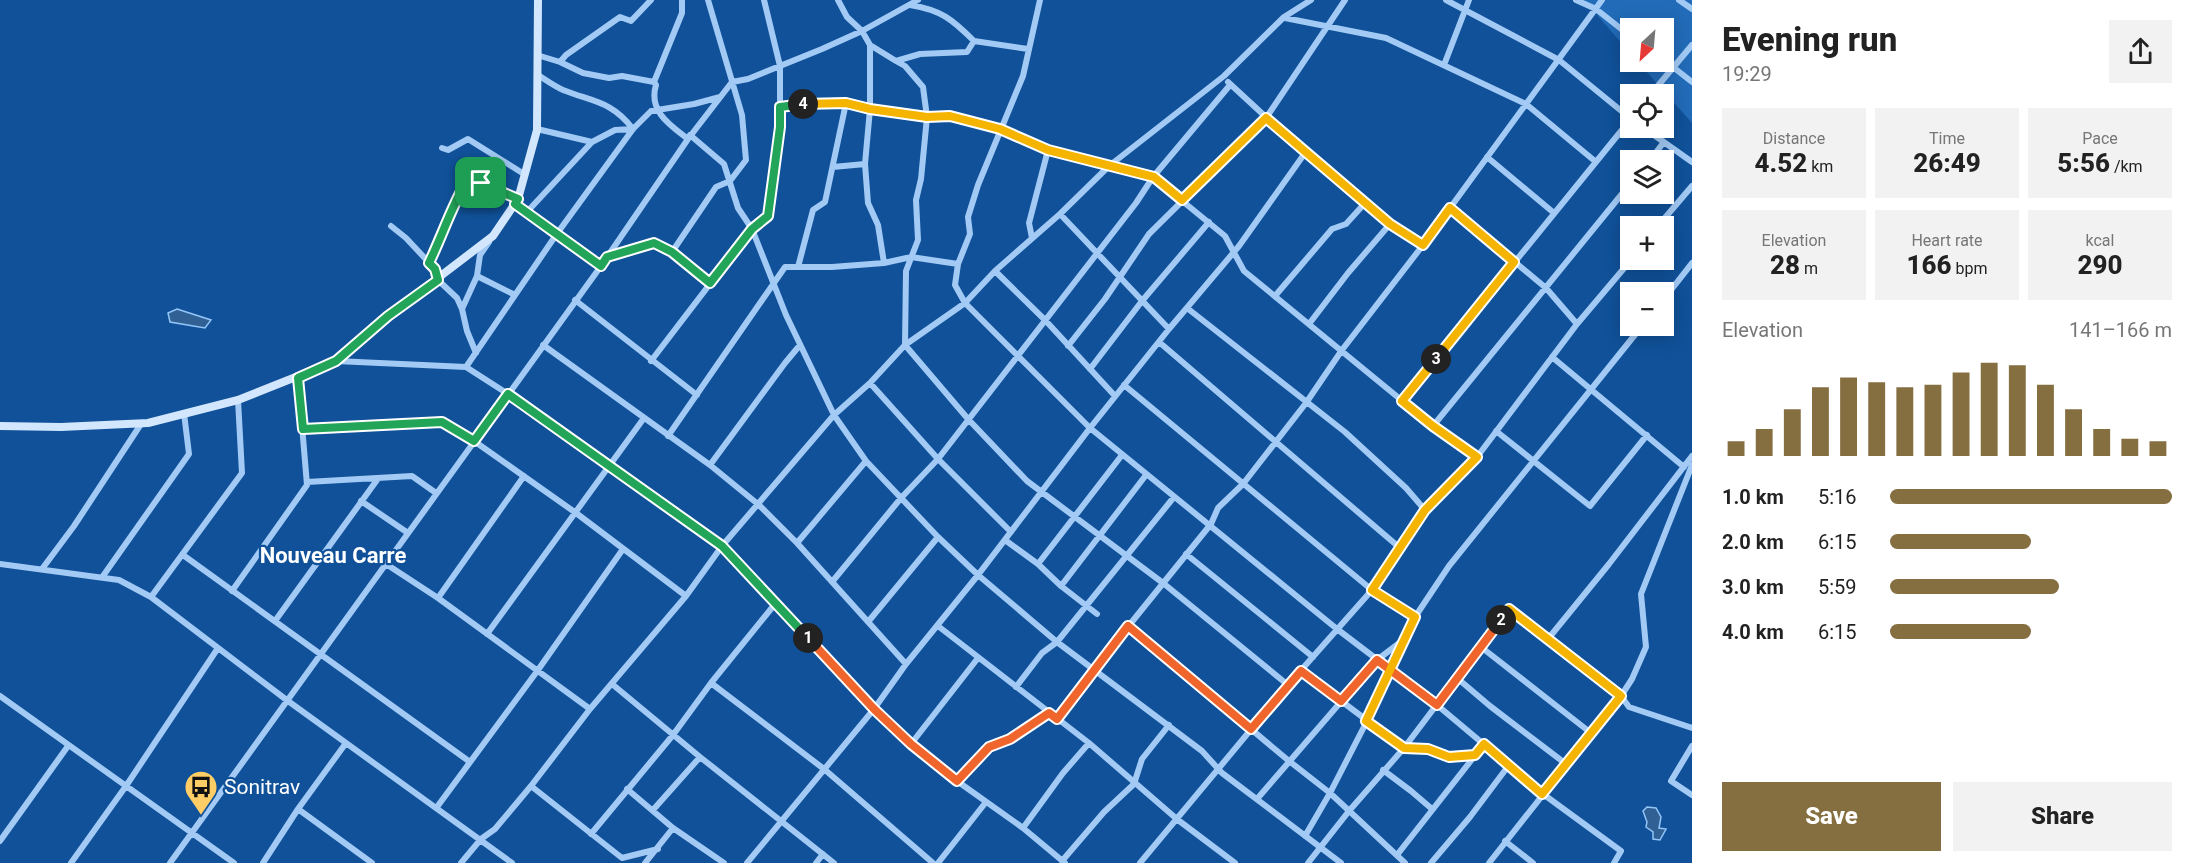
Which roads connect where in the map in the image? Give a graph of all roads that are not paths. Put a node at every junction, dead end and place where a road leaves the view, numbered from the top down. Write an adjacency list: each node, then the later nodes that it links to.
1 (538, 0): 28 (street)
2 (651, 0): 31 (street)
3 (682, 0): 39 (street)
4 (708, 0): 40 (street)
5 (764, 0): 33 (street)
6 (838, 0): 23 (street)
7 (918, 0): 16 (street)
8 (1040, 0): 27 (street)
9 (1311, 0): 20 (street)
10 (1345, 0): 21 (street)
11 (1446, 0): 19 (street)
12 (1469, 0): 19 (street)
13 (1576, 0): 17 (street)
14 (1602, 0): 17 (street)
15 (1679, 0): 18 (street)
16 (910, 4): 23 (street); 24 (street)
17 (1596, 9): 22 (street); 29 (street)
18 (1692, 9)
19 (1466, 10): 29 (street); 32 (street)
20 (1284, 17): 21 (street); 38 (street)
21 (1328, 26): 32 (street); 52 (street)
22 (1620, 28)
23 (862, 31): 25 (street); 33 (street)
24 (974, 41): 27 (street); 30 (street)
25 (870, 45): 30 (street); 48 (street)
26 (1692, 45): 34 (street)
27 (1028, 49): 55 (street)
28 (537, 55): 31 (street); 37 (street)
29 (1559, 60): 46 (street); 50 (street)
30 (896, 61): 51 (street)
31 (560, 62): 39 (street)
32 (1444, 65): 46 (street)
33 (780, 66): 40 (street); 47 (street)
34 (1674, 67)
35 (1674, 69): 41 (street)
36 (1670, 72): 42 (street)
37 (538, 75): 53 (street); 54 (street)
38 (1224, 76): 43 (street); 69 (street)
39 (654, 82): 49 (street)
40 (732, 82): 44 (street); 73 (street)
41 (1692, 82)
42 (1659, 84)
43 (1230, 85): 52 (street); 72 (street)
44 (720, 97): 49 (street); 57 (street)
45 (846, 103): 47 (street); 48 (street); 70 (street)
46 (1526, 104): 65 (street); 66 (street)
47 (780, 107): 87 (street)
48 (870, 109): 51 (street); 68 (street)
49 (657, 111): 54 (street); 57 (street)
50 (1620, 111)
51 (927, 117): 55 (street); 96 (street)
52 (1266, 118): 64 (street); 76 (street)
53 (537, 129): 59 (street); 71 (street)
54 (633, 129): 59 (street); 88 (street)
55 (1000, 129): 62 (street); 101 (street)
56 (1620, 132): 66 (street)
57 (689, 137): 73 (street); 95 (street)
58 (1659, 138): 60 (street)
59 (592, 142): 80 (street)
60 (1665, 142): 63 (street); 67 (street)
61 (442, 148): 71 (street)
62 (1048, 150): 69 (street); 90 (street)
63 (1658, 150)
64 (1305, 153): 78 (street); 94 (street)
65 (1487, 157): 79 (street); 81 (street)
66 (1596, 162): 81 (street)
67 (1692, 162)
68 (865, 164): 70 (street); 99 (street)
69 (1109, 166): 72 (street); 82 (street)
70 (833, 167): 103 (street)
71 (524, 174): 77 (street)
72 (1154, 177): 76 (street); 93 (street)
73 (730, 182): 87 (street); 92 (street)
74 (1692, 186): 83 (street)
75 (1620, 196): 112 (street)
76 (1182, 200): 84 (street); 107 (street)
77 (516, 202): 80 (street); 89 (street); 98 (street)
78 (1365, 203): 85 (street); 114 (street)
79 (1450, 208): 91 (street); 97 (street)
80 (526, 213): 88 (street)
81 (1554, 213): 97 (street)
82 (1059, 214): 90 (street); 93 (street)
83 (1666, 216)
84 (1209, 222): 94 (street); 116 (street)
85 (1390, 224): 91 (street); 121 (street)
86 (391, 226): 98 (street)
87 (752, 229): 109 (street); 110 (street)
88 (556, 235): 102 (street); 113 (street)
89 (493, 236): 106 (street); 108 (street)
90 (1032, 238): 105 (street)
91 (1423, 245): 130 (street)
92 (672, 252): 95 (street); 109 (street)
93 (1097, 252): 107 (street); 120 (street)
94 (1234, 253): 114 (street); 118 (street)
95 (607, 257): 102 (street)
96 (911, 258): 99 (street); 101 (street); 128 (street)
97 (1514, 262): 112 (street); 146 (street)
98 (429, 263): 108 (street)
99 (884, 263): 103 (street)
100 (1692, 263): 111 (street)
101 (958, 264): 117 (street)
102 (601, 266): 115 (street)
103 (798, 267): 110 (street)
104 (1622, 270): 122 (street)
105 (995, 271): 117 (street); 120 (street)
106 (477, 276): 113 (street); 119 (street)
107 (1119, 276): 116 (street); 129 (street)
108 (438, 280): 119 (street); 135 (street)
109 (710, 283): 134 (street)
110 (774, 284): 127 (street); 143 (street)
111 (1674, 286)
112 (1546, 288): 122 (street); 154 (street)
113 (515, 295): 131 (street)
114 (1275, 296): 121 (street)
115 (575, 300): 126 (street); 134 (street)
116 (1142, 301): 123 (street); 137 (street)
117 (965, 303): 128 (street); 133 (street)
118 (1187, 308): 123 (street); 147 (street)
119 (462, 309): 131 (street)
120 (1045, 320): 129 (street); 133 (street)
121 (1309, 324): 130 (street)
122 (1577, 324): 132 (street)
123 (1169, 328): 125 (street)
124 (1634, 336): 141 (street)
125 (1159, 342): 140 (street); 161 (street)
126 (543, 345): 142 (street); 150 (street)
127 (800, 345): 149 (street); 169 (street)
128 (905, 345): 139 (street); 151 (street)
129 (1068, 346): 137 (street)
130 (1342, 350): 146 (street); 147 (street)
131 (476, 353): 136 (street)
132 (1552, 357): 141 (street); 157 (street)
133 (1017, 358): 151 (street); 155 (street)
134 (651, 360): 143 (street)
135 (336, 361): 136 (street); 138 (street)
136 (466, 367): 142 (street)
137 (1090, 369): 144 (street)
138 (298, 378): 145 (street); 156 (street)
139 (870, 383): 149 (street); 165 (street)
140 (1124, 385): 144 (street); 176 (street)
141 (1591, 389): 159 (street); 167 (street)
142 (508, 394): 160 (street); 168 (street)
143 (697, 395): 158 (street)
144 (1115, 396): 155 (street)
145 (238, 400): 148 (street); 197 (street)
146 (1402, 401): 154 (street)
147 (1306, 403): 161 (street); 183 (street)
148 (184, 413): 152 (street); 204 (street)
149 (834, 416): 166 (street); 182 (street)
150 (644, 418): 158 (street); 168 (street)
151 (968, 419): 165 (street); 177 (street)
152 (141, 424): 153 (street); 202 (street)
153 (0, 426)
154 (1433, 426): 164 (street)
155 (1090, 428): 162 (street); 177 (street)
156 (303, 429): 160 (street); 175 (street)
157 (1496, 431): 164 (street); 167 (street)
158 (668, 435): 169 (street)
159 (1647, 435): 167 (street); 171 (street)
160 (474, 441): 173 (street); 178 (street)
161 (1277, 441): 176 (street); 194 (street)
162 (1122, 455): 172 (street); 185 (street)
163 (1692, 456): 171 (street)
164 (1477, 457): 183 (street)
165 (938, 459): 180 (street); 187 (street)
166 (866, 461): 180 (street); 192 (street)
167 (1533, 461): 216 (street)
168 (610, 465): 184 (street); 193 (street)
169 (710, 465): 182 (street)
170 (1692, 465): 243 (street)
171 (1684, 466): 223 (street)
172 (1146, 475): 179 (street); 189 (street)
173 (524, 476): 184 (street); 212 (street)
174 (377, 480): 175 (street); 178 (street); 181 (street)
175 (307, 482): 209 (street)
176 (1243, 484): 186 (street); 208 (street)
177 (1041, 492): 185 (street); 187 (street)
178 (436, 493): 188 (street)
179 (1174, 497): 186 (street); 198 (street)
180 (901, 498): 190 (street); 205 (street)
181 (361, 501): 188 (street); 217 (street)
182 (759, 505): 192 (street); 193 (street)
183 (1425, 510): 194 (street)
184 (576, 513): 195 (street); 222 (street)
185 (1075, 517): 189 (street); 201 (street)
186 (1210, 524): 196 (street); 221 (street)
187 (1011, 532): 191 (street)
188 (408, 533): 200 (street)
189 (1100, 536): 198 (street); 207 (street)
190 (938, 537): 203 (street); 218 (street)
191 (1005, 540): 201 (street); 203 (street)
192 (797, 543): 205 (street)
193 (722, 546): 211 (street); 213 (street)
194 (1400, 548): 208 (street)
195 (623, 549): 211 (street); 233 (street)
196 (1186, 554): 206 (street); 229 (street)
197 (183, 555): 209 (street); 210 (street)
198 (1127, 556): 206 (street); 214 (street)
199 (0, 564): 202 (street)
200 (386, 564): 212 (street); 228 (street)
201 (1038, 564): 207 (street)
202 (42, 569): 204 (street)
203 (978, 575): 219 (street); 225 (street)
204 (103, 576): 210 (street)
205 (832, 582): 218 (street)
206 (1163, 583): 220 (street); 240 (street)
207 (1062, 586): 214 (street)
208 (1372, 590): 216 (street); 221 (street)
209 (232, 591): 217 (street)
210 (151, 597): 227 (street)
211 (686, 597): 239 (street)
212 (438, 598): 222 (street)
213 (775, 604): 238 (street); 248 (street)
214 (1087, 605): 215 (street); 225 (street)
215 (1097, 614)
216 (1415, 617): 224 (street)
217 (275, 621): 228 (street)
218 (868, 622): 232 (street)
219 (938, 626): 230 (street); 232 (street)
220 (1128, 626): 234 (street); 254 (street)
221 (1337, 629): 229 (street); 231 (street)
222 (487, 634): 233 (street)
223 (1548, 639): 226 (street); 243 (street)
224 (1403, 641): 231 (street); 235 (street)
225 (1058, 642): 234 (street); 241 (street)
226 (1481, 647): 237 (street); 255 (street)
227 (218, 648): 244 (street); 275 (street)
228 (320, 654): 244 (street); 267 (street)
229 (1313, 657): 236 (street)
230 (978, 658): 241 (street); 259 (street)
231 (1377, 660): 235 (street); 245 (street)
232 (906, 664): 248 (street)
233 (538, 670): 247 (street); 267 (street)
234 (1093, 670): 250 (street); 252 (street)
235 (1391, 670): 246 (street); 251 (street)
236 (1301, 671): 240 (street); 245 (street)
237 (1457, 678): 246 (street); 268 (street)
238 (711, 683): 256 (street); 270 (street)
239 (612, 684): 247 (street); 256 (street)
240 (1288, 685): 254 (street)
241 (1016, 687): 249 (street)
242 (0, 696): 261 (street)
243 (1621, 696): 253 (street); 255 (street)
244 (288, 700): 257 (street); 292 (street)
245 (1341, 701): 251 (street); 266 (street)
246 (1437, 705): 260 (street); 263 (street)
247 (590, 709): 276 (street)
248 (874, 709): 259 (street); 270 (street)
249 (1049, 713): 250 (street); 273 (street)
250 (1057, 719): 258 (street)
251 (1366, 721): 263 (street); 278 (street)
252 (1169, 725): 271 (street); 274 (street)
253 (1692, 728)
254 (1251, 729): 266 (street); 271 (street)
255 (1591, 733): 268 (street)
256 (673, 735): 265 (street); 277 (street)
257 (346, 743): 283 (street); 284 (street)
258 (1089, 743): 274 (street); 291 (street)
259 (911, 744): 273 (street)
260 (1484, 744): 264 (street); 269 (street)
261 (68, 746): 275 (street); 296 (street)
262 (1692, 746): 280 (street)
263 (1404, 748): 264 (street); 272 (street)
264 (1475, 755): 285 (street)
265 (700, 757): 286 (street); 288 (street)
266 (1288, 761): 278 (street); 281 (street)
267 (470, 762): 283 (street)
268 (1566, 764): 279 (street)
269 (1509, 765): 279 (street); 322 (street)
270 (824, 769): 288 (street); 315 (street)
271 (1219, 769): 281 (street); 289 (street)
272 (1383, 770): 285 (street); 287 (street)
273 (957, 781): 282 (street)
274 (1134, 784): 289 (street); 302 (street)
275 (126, 786): 292 (street); 303 (street)
276 (531, 786): 293 (street); 295 (street)
277 (627, 789): 286 (street); 293 (street)
278 (1330, 793): 287 (street); 294 (street)
279 (1542, 794): 297 (street); 325 (street)
280 (1692, 795)
281 (1257, 799): 294 (street)
282 (986, 802): 291 (street); 316 (street)
283 (437, 807): 295 (street)
284 (297, 809): 306 (street); 307 (street)
285 (1432, 809): 301 (street)
286 (653, 810): 290 (street)
287 (1349, 811): 298 (street); 301 (street)
288 (780, 820): 300 (street); 312 (street)
289 (1178, 820): 317 (street); 318 (street)
290 (673, 828): 299 (street); 311 (street)
291 (1023, 828): 302 (street)
292 (191, 833): 304 (street); 305 (street)
293 (591, 834): 299 (street)
294 (1305, 836): 298 (street)
295 (481, 839): 308 (street); 309 (street)
296 (0, 841)
297 (1505, 841): 323 (street); 324 (street)
298 (1320, 847): 319 (street); 320 (street)
299 (657, 849): 310 (street)
300 (823, 854): 313 (street); 314 (street)
301 (1397, 855): 321 (street)
302 (1064, 862)
303 (70, 863)
304 (170, 863)
305 (234, 863)
306 (263, 863)
307 (372, 863)
308 (461, 863)
309 (512, 863)
310 (645, 863)
311 (724, 863)
312 (747, 863)
313 (816, 863)
314 (834, 863)
315 (933, 863)
316 (938, 863)
317 (1140, 863)
318 (1234, 863)
319 (1308, 863)
320 (1341, 863)
321 (1404, 863)
322 (1431, 863)
323 (1489, 863)
324 (1533, 863)
325 (1614, 863)

